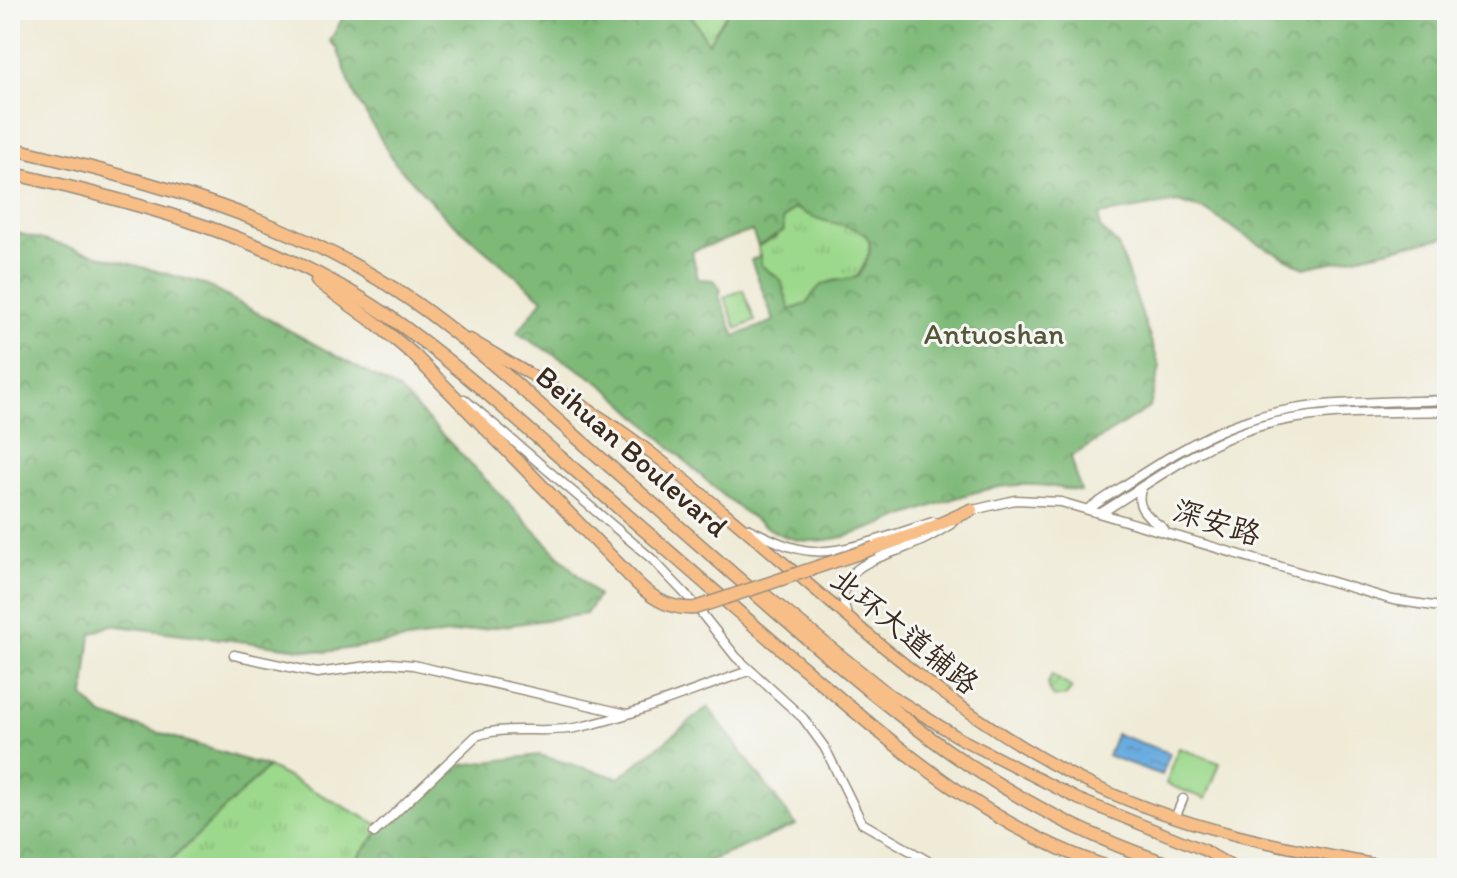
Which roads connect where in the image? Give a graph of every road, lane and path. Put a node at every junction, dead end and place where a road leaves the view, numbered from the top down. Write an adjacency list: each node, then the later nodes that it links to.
1 (10, 148): 4 (highway, Beihuan Boulevard)
2 (10, 173): 3 (highway, Beihuan Boulevard)
3 (271, 251): 5 (highway); 23 (highway, Beihuan Boulevard)
4 (441, 321): 12 (main road, 北环大道辅路); 13 (highway, Beihuan Boulevard)
5 (445, 384): 10 (highway, bridge); 18 (street)
6 (1447, 400): 9 (street)
7 (1447, 411): 8 (street)
8 (1142, 487): 11 (street); 14 (street)
9 (1088, 509): 10 (street, 深安路); 11 (street, 深安路)
10 (971, 510): 12 (street, 深安路); 16 (street)
11 (1101, 513): 14 (street, 深安路)
12 (739, 524): 16 (main road, 北环大道辅路)
13 (685, 533): 26 (highway, Beihuan Boulevard); 27 (main road)
14 (1168, 533): 15 (street, 深安路)
15 (1447, 608)
16 (849, 620): 21 (main road, 北环大道辅路)
17 (234, 655): 19 (street)
18 (749, 671): 19 (street); 24 (street)
19 (628, 714): 22 (street)
20 (1183, 799): 21 (street)
21 (1175, 818): 28 (main road, 北环大道辅路)
22 (374, 833)
23 (1096, 865): 25 (highway, Beihuan Boulevard)
24 (940, 868)
25 (1111, 868)
26 (1181, 868)
27 (1235, 868)
28 (1395, 868)

